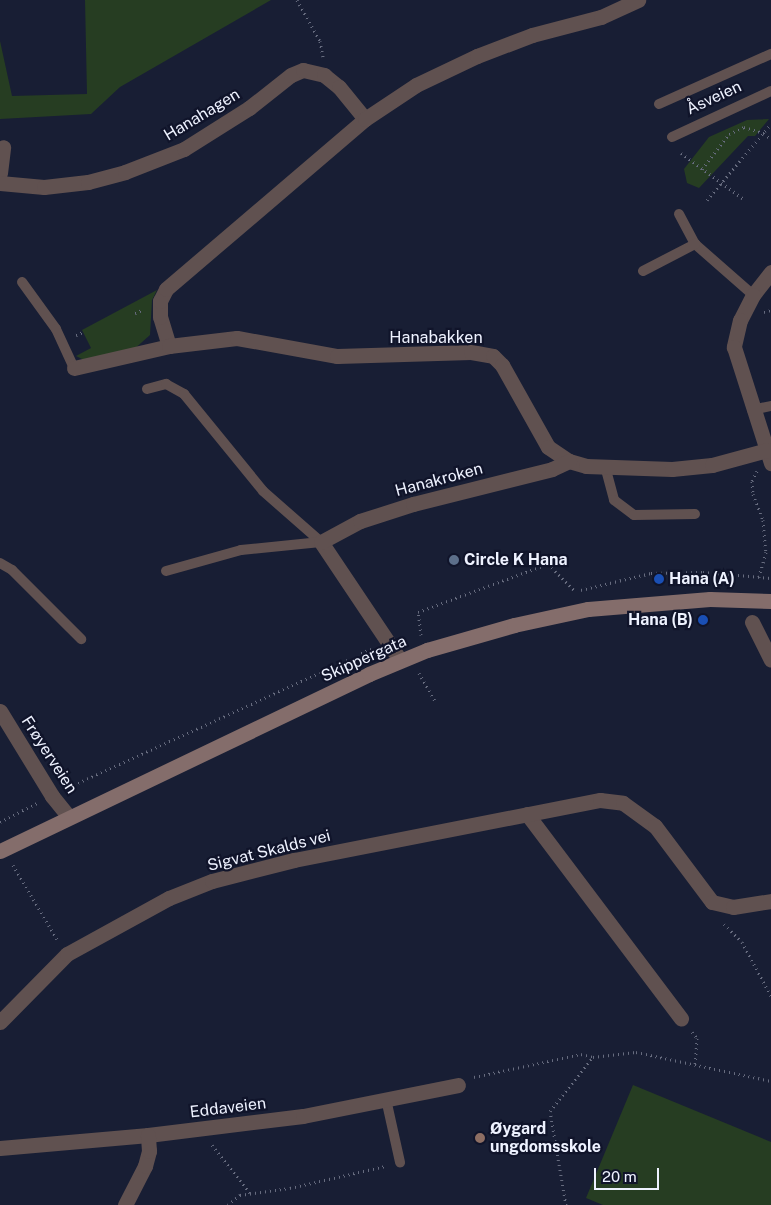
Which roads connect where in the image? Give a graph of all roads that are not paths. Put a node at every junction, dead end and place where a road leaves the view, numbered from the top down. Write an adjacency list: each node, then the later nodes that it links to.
1 (638, 0): 5 (street)
2 (771, 54): 4 (lane)
3 (771, 91): 6 (lane, Åsveien)
4 (659, 104)
5 (365, 119): 9 (street, Hanahagen); 16 (street)
6 (672, 137)
7 (3, 147): 8 (street)
8 (0, 173)
9 (0, 183)
10 (679, 214): 11 (lane)
11 (695, 244): 12 (lane); 15 (lane)
12 (643, 271)
13 (771, 272): 15 (street)
14 (22, 282): 17 (lane)
15 (753, 295): 20 (street)
16 (169, 346): 17 (street, Hanabakken); 22 (street, Hanabakken)
17 (74, 368)
18 (147, 389): 25 (lane)
19 (771, 406): 20 (lane)
20 (752, 410): 21 (street)
21 (769, 457): 23 (street, Hanabakken)
22 (569, 461): 23 (street, Hanabakken); 25 (street, Hanakroken)
23 (605, 466): 24 (lane)
24 (695, 514)
25 (321, 542): 27 (lane, Hanakroken); 31 (street)
26 (0, 563): 30 (lane)
27 (166, 571)
28 (771, 601): 31 (main road, Skippergata)
29 (752, 622): 32 (street)
30 (81, 640)
31 (400, 660): 35 (main road, Skippergata)
32 (771, 660)
33 (0, 711): 35 (street, Frøyerveien)
34 (528, 814): 37 (street, Sigvat Skalds vei); 38 (street); 39 (street, Sigvat Skalds vei)
35 (69, 817): 36 (main road, Skippergata)
36 (0, 851)
37 (771, 901)
38 (680, 1018)
39 (0, 1022)
40 (458, 1085): 41 (street, Eddaveien)
41 (386, 1099): 42 (street, Eddaveien); 44 (lane)
42 (148, 1135): 43 (street, Eddaveien); 45 (street)
43 (0, 1148)
44 (400, 1162)
45 (125, 1205)

